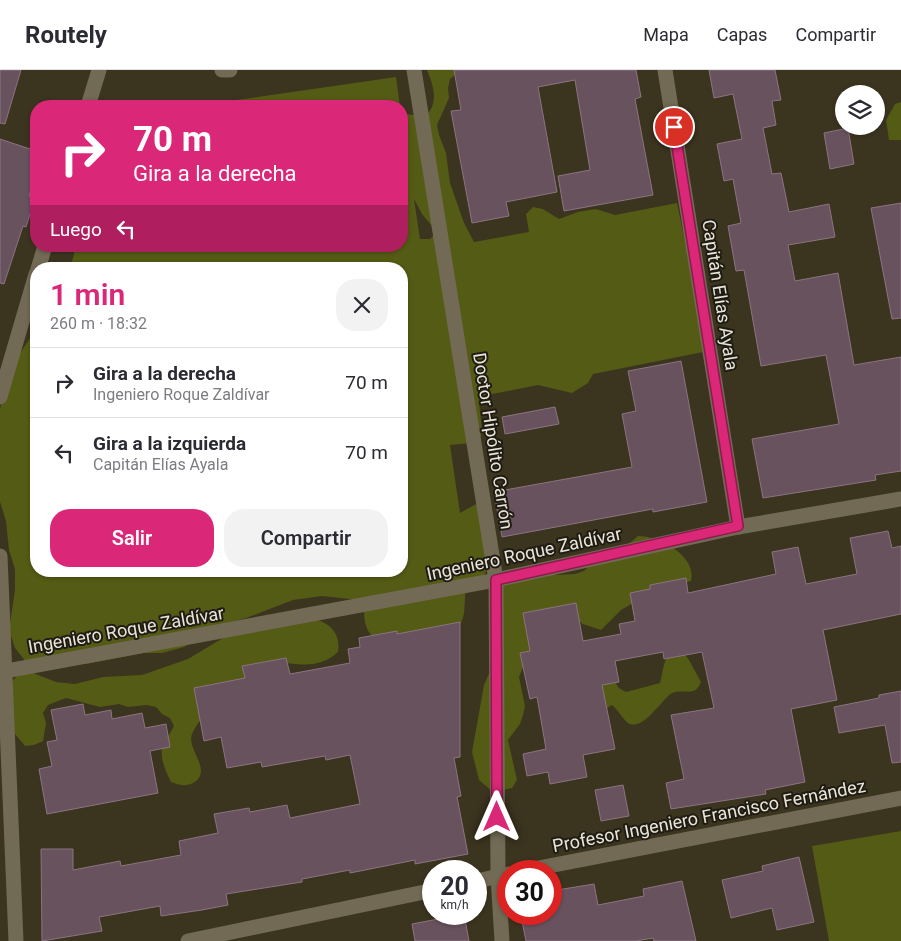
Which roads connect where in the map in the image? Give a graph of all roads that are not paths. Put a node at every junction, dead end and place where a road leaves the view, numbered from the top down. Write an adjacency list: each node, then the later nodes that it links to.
1 (99, 70): 6 (street)
2 (222, 70): 3 (street)
3 (230, 70)
4 (414, 70): 13 (street, Doctor Hipólito Carrón)
5 (664, 70): 11 (street, Capitán Elías Ayala)
6 (90, 100)
7 (30, 293): 8 (street)
8 (0, 389): 9 (street)
9 (0, 397)
10 (901, 499): 11 (street, Ingeniero Roque Zaldívar)
11 (738, 526): 13 (street, Ingeniero Roque Zaldívar)
12 (0, 556): 14 (street)
13 (496, 580): 14 (street, Ingeniero Roque Zaldívar); 16 (street, Doctor Hipólito Carrón)
14 (6, 671): 20 (street)
15 (901, 798): 17 (street, Profesor Ingeniero Francisco Fernández)
16 (503, 860)
17 (562, 863)
18 (422, 892): 21 (street)
19 (502, 925): 22 (street, Doctor Hipólito Carrón)
20 (16, 941)
21 (188, 941)
22 (502, 941)

